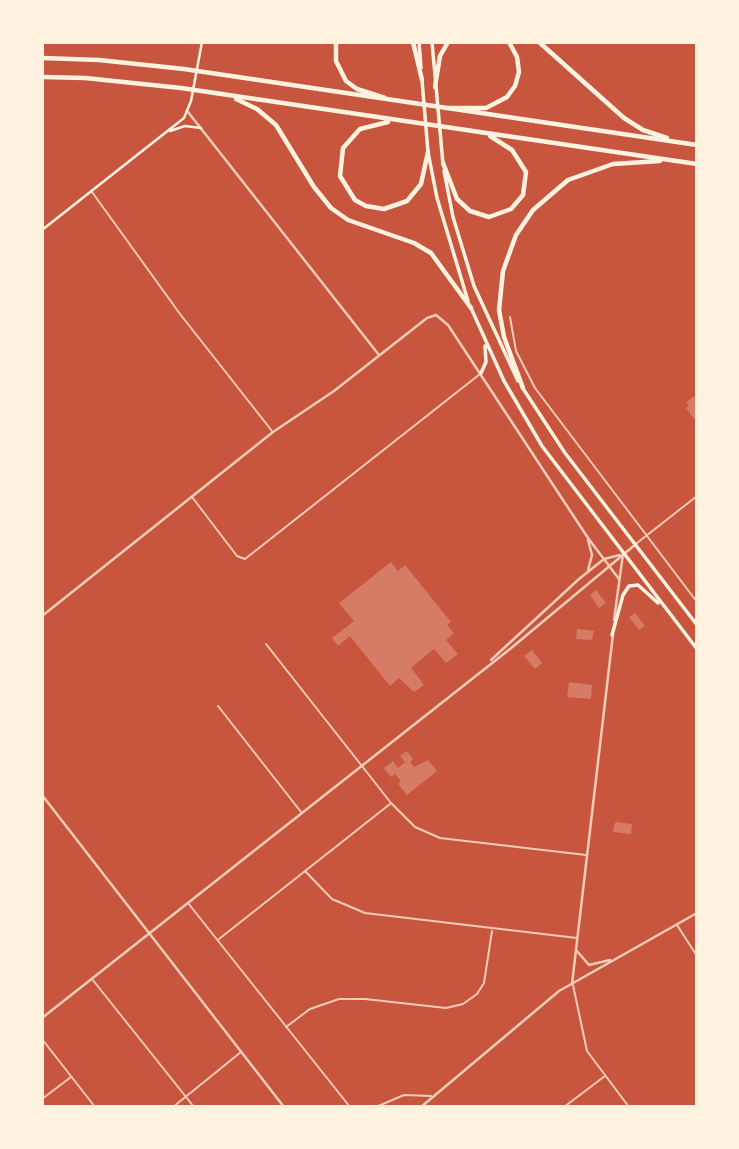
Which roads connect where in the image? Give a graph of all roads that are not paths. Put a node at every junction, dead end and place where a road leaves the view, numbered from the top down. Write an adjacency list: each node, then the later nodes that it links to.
1 (114, 42): 2 (main road)
2 (121, 42)
3 (200, 42): 18 (main road)
4 (336, 42): 16 (highway)
5 (413, 42): 13 (highway)
6 (419, 42): 13 (highway)
7 (432, 42): 14 (highway)
8 (448, 42): 14 (highway)
9 (509, 42): 17 (highway)
10 (539, 42): 23 (highway)
11 (42, 58): 16 (highway)
12 (42, 77): 15 (highway)
13 (422, 80): 25 (highway)
14 (435, 88): 27 (highway)
15 (226, 95): 19 (highway); 31 (highway)
16 (399, 103): 17 (highway)
17 (438, 109): 23 (highway)
18 (188, 112): 20 (street); 21 (main road)
19 (401, 122): 22 (highway); 25 (highway)
20 (201, 128): 21 (main road); 34 (street)
21 (164, 134): 29 (main road)
22 (486, 134): 26 (highway); 27 (highway)
23 (681, 142): 24 (highway)
24 (697, 145)
25 (428, 152): 31 (highway)
26 (680, 162): 28 (highway); 36 (highway)
27 (443, 163): 36 (highway)
28 (697, 164)
29 (91, 191): 30 (main road); 37 (street)
30 (42, 230)
31 (471, 308): 33 (highway)
32 (510, 317): 40 (street)
33 (481, 334): 35 (highway); 43 (highway)
34 (379, 355): 35 (street); 37 (street)
35 (481, 373): 38 (street); 41 (street)
36 (523, 388): 42 (highway)
37 (273, 432): 38 (street)
38 (191, 496): 50 (street)
39 (697, 496): 40 (street)
40 (646, 536): 42 (street); 48 (street)
41 (588, 538): 44 (street); 46 (street)
42 (636, 544): 43 (street); 51 (highway)
43 (623, 554): 44 (street); 45 (street); 47 (street); 49 (highway)
44 (604, 559): 45 (street); 46 (street)
45 (609, 566): 47 (street); 55 (street)
46 (586, 573): 55 (street)
47 (619, 579): 52 (street)
48 (697, 602)
49 (665, 609): 52 (highway); 54 (highway)
50 (42, 616)
51 (697, 625)
52 (612, 635): 61 (street)
53 (266, 644): 57 (street)
54 (697, 649)
55 (486, 665): 57 (street)
56 (218, 706): 60 (street)
57 (361, 765): 59 (street); 60 (street)
58 (42, 795): 67 (street)
59 (391, 803): 61 (street); 62 (street)
60 (301, 812): 63 (street)
61 (586, 855): 68 (street)
62 (305, 871): 66 (street); 69 (street)
63 (188, 902): 67 (street); 69 (street)
64 (697, 913): 65 (street)
65 (677, 924): 71 (street); 72 (street)
66 (492, 930): 68 (street); 76 (street)
67 (149, 932): 73 (street); 78 (street)
68 (578, 939): 70 (street)
69 (218, 940): 76 (street)
70 (576, 950): 71 (street); 74 (street)
71 (620, 956): 74 (street)
72 (697, 956)
73 (91, 978): 75 (street); 82 (street)
74 (572, 984): 79 (street); 81 (street)
75 (42, 1018)
76 (286, 1027): 88 (street)
77 (42, 1039): 80 (street)
78 (241, 1052): 82 (street); 87 (street)
79 (605, 1076): 91 (street); 92 (street)
80 (71, 1077): 83 (street); 84 (street)
81 (432, 1096): 89 (street); 90 (street)
82 (186, 1097): 85 (street); 86 (street)
83 (42, 1100)
84 (95, 1107)
85 (173, 1107)
86 (194, 1107)
87 (284, 1107)
88 (350, 1107)
89 (376, 1107)
90 (421, 1107)
91 (564, 1107)
92 (629, 1107)

